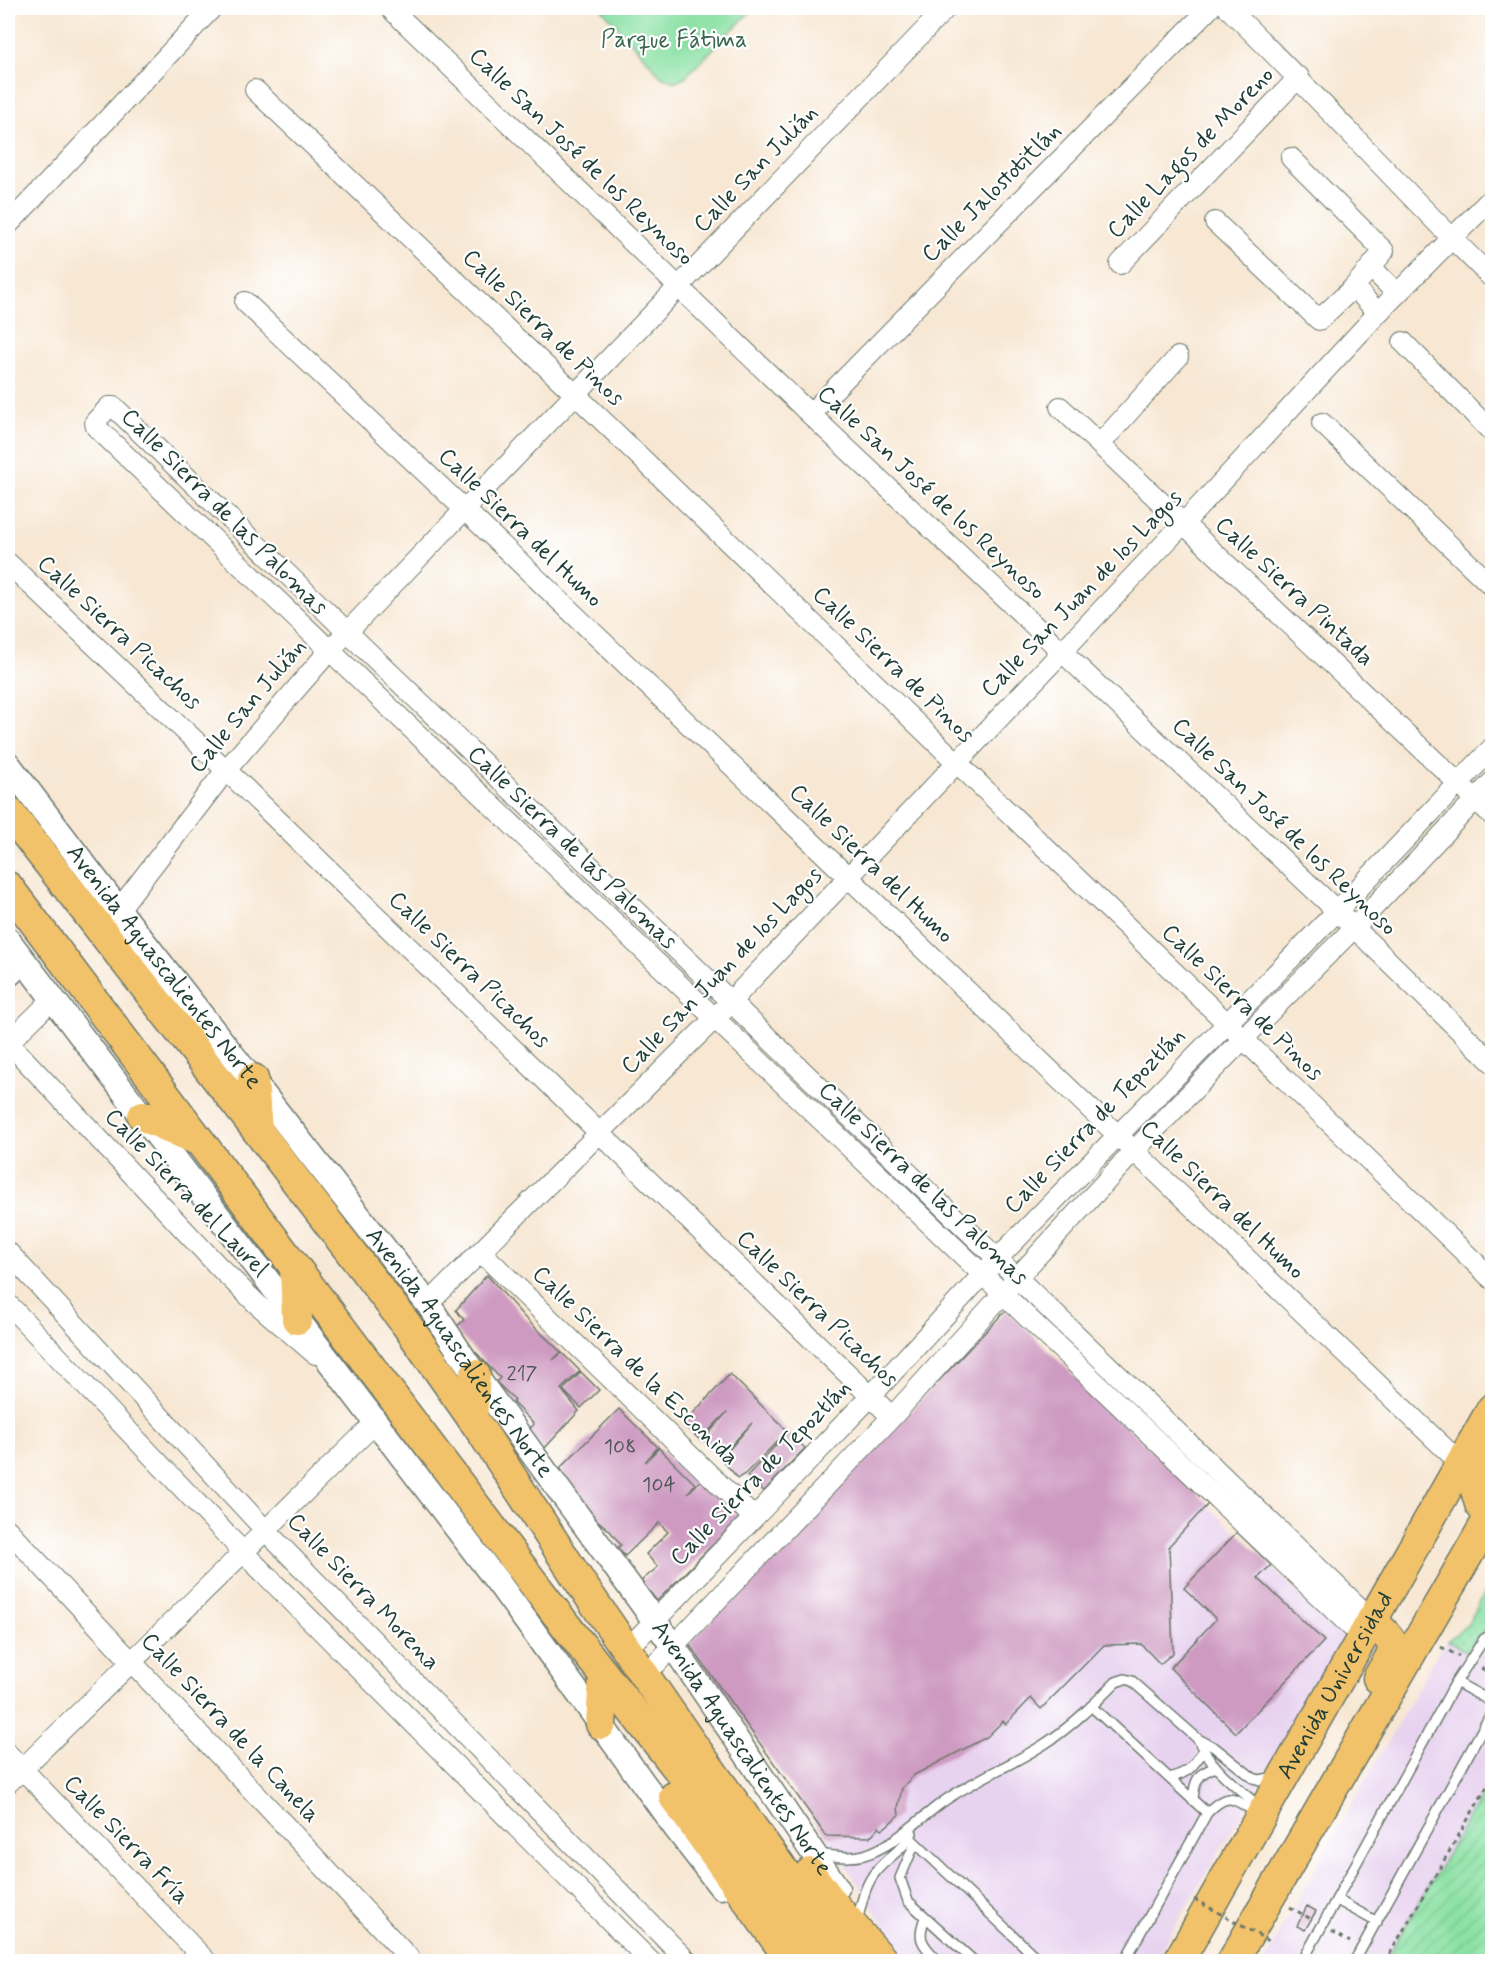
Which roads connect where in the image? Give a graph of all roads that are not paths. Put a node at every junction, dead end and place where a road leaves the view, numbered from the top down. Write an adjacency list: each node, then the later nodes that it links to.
1 (212, 8): 11 (street)
2 (390, 8): 16 (street, Calle San José de los Reynoso)
3 (946, 8): 16 (street, Calle San Julián)
4 (1210, 8): 25 (street, Calle Jalostotitlán)
5 (1239, 11): 6 (street, Calle Lagos de Moreno)
6 (1299, 77): 12 (street, Calle Lagos de Moreno); 13 (street, Calle Lagos de Moreno)
7 (255, 90): 23 (street, Calle Sierra de Pinos)
8 (1291, 158): 14 (street)
9 (1492, 198): 12 (street, Calle San Juan de los Lagos)
10 (1215, 222): 17 (street)
11 (8, 225)
12 (1453, 239): 15 (street, Calle Lagos de Moreno); 18 (street, Calle San Juan de los Lagos)
13 (1120, 264)
14 (1371, 267): 17 (street); 18 (street)
15 (1492, 278)
16 (678, 287): 23 (street, Calle San Julián); 25 (street, Calle San José de los Reynoso)
17 (1354, 287): 20 (street)
18 (1397, 294): 20 (street, Calle San Juan de los Lagos)
19 (245, 302): 29 (street, Calle Sierra del Humo)
20 (1378, 313): 30 (street, Calle San Juan de los Lagos)
21 (1403, 342): 27 (street)
22 (1178, 357): 28 (street)
23 (576, 395): 29 (street, Calle San Julián); 37 (street, Calle Sierra de Pinos)
24 (1060, 407): 28 (street, Calle Sierra Pintada)
25 (810, 414): 35 (street, Calle San José de los Reynoso)
26 (1322, 423): 32 (street)
27 (1492, 432)
28 (1101, 443): 30 (street, Calle Sierra Pintada)
29 (464, 509): 33 (street, Calle San Julián); 45 (street, Calle Sierra del Humo)
30 (1184, 523): 35 (street, Calle San Juan de los Lagos); 41 (street, Calle Sierra Pintada)
31 (8, 563): 39 (street, Calle Sierra Picachos)
32 (1492, 586)
33 (348, 631): 34 (street, Calle San Julián); 34 (street, Calle Sierra de las Palomas); 54 (street, Calle Sierra de las Palomas)
34 (329, 651): 39 (street, Calle San Julián); 55 (street, Calle Sierra de las Palomas)
35 (1062, 652): 37 (street, Calle San Juan de los Lagos); 47 (street, Calle San José de los Reynoso)
36 (1492, 748): 41 (street, Calle Sierra de Tepoztlán)
37 (957, 762): 45 (street, Calle San Juan de los Lagos); 56 (street, Calle Sierra de Pinos)
38 (8, 764): 48 (street, Avenida Aguascalientes Norte)
39 (226, 770): 48 (street, Calle San Julián); 63 (street, Calle Sierra Picachos)
40 (1492, 782): 42 (street, Calle Sierra de Tepoztlán)
41 (1459, 783): 42 (street, Calle Sierra Pintada); 47 (street, Calle Sierra de Tepoztlán)
42 (1476, 799): 44 (street, Calle Sierra Pintada); 49 (street, Calle Sierra de Tepoztlán)
43 (8, 812): 48 (main road, Avenida Aguascalientes Norte)
44 (1492, 815)
45 (848, 877): 54 (street, Calle San Juan de los Lagos); 64 (street, Calle Sierra del Humo)
46 (8, 886): 65 (main road)
47 (1337, 911): 49 (street, Calle San José de los Reynoso); 56 (street, Calle Sierra de Tepoztlán)
48 (110, 920): 60 (street, Avenida Aguascalientes Norte); 62 (main road, Avenida Aguascalientes Norte)
49 (1354, 928): 57 (street, Calle Sierra de Tepoztlán); 59 (street, Calle San José de los Reynoso)
50 (8, 940): 51 (street)
51 (28, 967): 52 (lane); 53 (street)
52 (8, 985)
53 (52, 1000): 58 (street); 61 (street)
54 (731, 1000): 55 (street, Calle San Juan de los Lagos); 69 (street, Calle Sierra de las Palomas)
55 (714, 1019): 63 (street, Calle San Juan de los Lagos); 71 (street, Calle Sierra de las Palomas)
56 (1226, 1023): 57 (street, Calle Sierra de Pinos); 64 (street, Calle Sierra de Tepoztlán)
57 (1243, 1039): 66 (street, Calle Sierra de Tepoztlán); 73 (street, Calle Sierra de Pinos)
58 (8, 1043): 78 (street, Calle Sierra del Laurel)
59 (1492, 1062)
60 (253, 1079): 62 (main road); 76 (street, Avenida Aguascalientes Norte)
61 (143, 1116): 65 (main road); 77 (street)
62 (257, 1130): 84 (main road, Avenida Aguascalientes Norte)
63 (600, 1132): 68 (street, Calle San Juan de los Lagos); 80 (street, Calle Sierra Picachos)
64 (1117, 1135): 66 (street, Calle Sierra del Humo); 69 (street, Calle Sierra de Tepoztlán)
65 (197, 1140): 70 (main road)
66 (1134, 1151): 72 (street, Calle Sierra de Tepoztlán); 86 (street, Calle Sierra del Humo)
67 (8, 1252): 90 (street, Calle Sierra Morena)
68 (481, 1252): 76 (street, Calle San Juan de los Lagos); 88 (street, Calle Sierra de la Esconida)
69 (997, 1259): 71 (street, Calle Sierra de Tepoztlán); 72 (street, Calle Sierra de las Palomas)
70 (295, 1269): 77 (main road); 98 (main road)
71 (982, 1275): 74 (street, Calle Sierra de las Palomas); 80 (street, Calle Sierra de Tepoztlán)
72 (1016, 1279): 74 (street, Calle Sierra de Tepoztlán); 92 (street, Calle Sierra de las Palomas)
73 (1492, 1279)
74 (1003, 1295): 82 (street, Calle Sierra de Tepoztlán); 92 (street, Calle Sierra de las Palomas)
75 (8, 1304): 91 (street)
76 (428, 1304): 79 (street, Avenida Aguascalientes Norte)
77 (297, 1318): 78 (street)
78 (336, 1372): 83 (street)
79 (476, 1375): 84 (main road); 93 (street, Avenida Aguascalientes Norte)
80 (870, 1396): 82 (street, Calle Sierra Picachos); 88 (street, Calle Sierra de Tepoztlán)
81 (1492, 1409): 86 (main road, Avenida Universidad)
82 (892, 1417): 95 (street, Calle Sierra de Tepoztlán)
83 (375, 1423): 90 (street); 102 (street)
84 (478, 1426): 93 (main road); 128 (main road, Avenida Aguascalientes Norte)
85 (1492, 1460): 87 (main road)
86 (1461, 1464): 92 (main road, Avenida Universidad)
87 (1492, 1516): 111 (main road, Avenida Universidad)
88 (753, 1517): 93 (street, Calle Sierra de Tepoztlán)
89 (8, 1530): 96 (street, Calle Sierra de la Canela)
90 (266, 1531): 91 (street); 124 (street, Calle Sierra Morena)
91 (243, 1552): 96 (street); 123 (street)
92 (1367, 1628): 108 (main road, Avenida Universidad); 111 (main road)
93 (647, 1629): 95 (main road)
94 (1492, 1634): 97 (lane)
95 (665, 1655): 116 (street, Avenida Aguascalientes Norte); 129 (main road)
96 (132, 1661): 107 (street); 122 (street, Calle Sierra de la Canela)
97 (1456, 1682): 99 (lane); 117 (lane)
98 (610, 1683): 102 (main road); 126 (main road); 127 (main road)
99 (1492, 1702)
100 (1091, 1706): 103 (lane); 109 (lane); 115 (lane)
101 (1492, 1712): 120 (lane)
102 (601, 1724): 125 (street)
103 (1198, 1739): 104 (lane); 108 (lane)
104 (1203, 1751): 106 (lane); 109 (lane)
105 (8, 1754): 107 (street, Calle Sierra Fría)
106 (1216, 1767): 112 (lane); 113 (lane)
107 (22, 1769): 110 (street); 121 (street, Calle Sierra Fría)
108 (1283, 1776): 113 (main road, Avenida Universidad)
109 (1169, 1778): 112 (lane)
110 (8, 1783)
111 (1336, 1783): 135 (main road, Avenida Universidad)
112 (1193, 1801): 114 (lane)
113 (1262, 1813): 114 (lane); 134 (main road, Avenida Universidad)
114 (1208, 1814): 133 (lane)
115 (909, 1838): 116 (lane); 118 (lane); 119 (lane); 132 (lane)
116 (814, 1854): 118 (street, Avenida Aguascalientes Norte)
117 (1337, 1900): 120 (lane); 136 (lane)
118 (858, 1918): 129 (street, Avenida Aguascalientes Norte)
119 (925, 1918): 130 (lane); 131 (lane)
120 (1377, 1922): 137 (lane)
121 (207, 1962)
122 (413, 1962)
123 (651, 1962)
124 (688, 1962)
125 (785, 1962)
126 (792, 1962)
127 (822, 1962)
128 (849, 1962)
129 (886, 1962)
130 (939, 1962)
131 (975, 1962)
132 (1041, 1962)
133 (1124, 1962)
134 (1178, 1962)
135 (1232, 1962)
136 (1302, 1962)
137 (1354, 1962)

